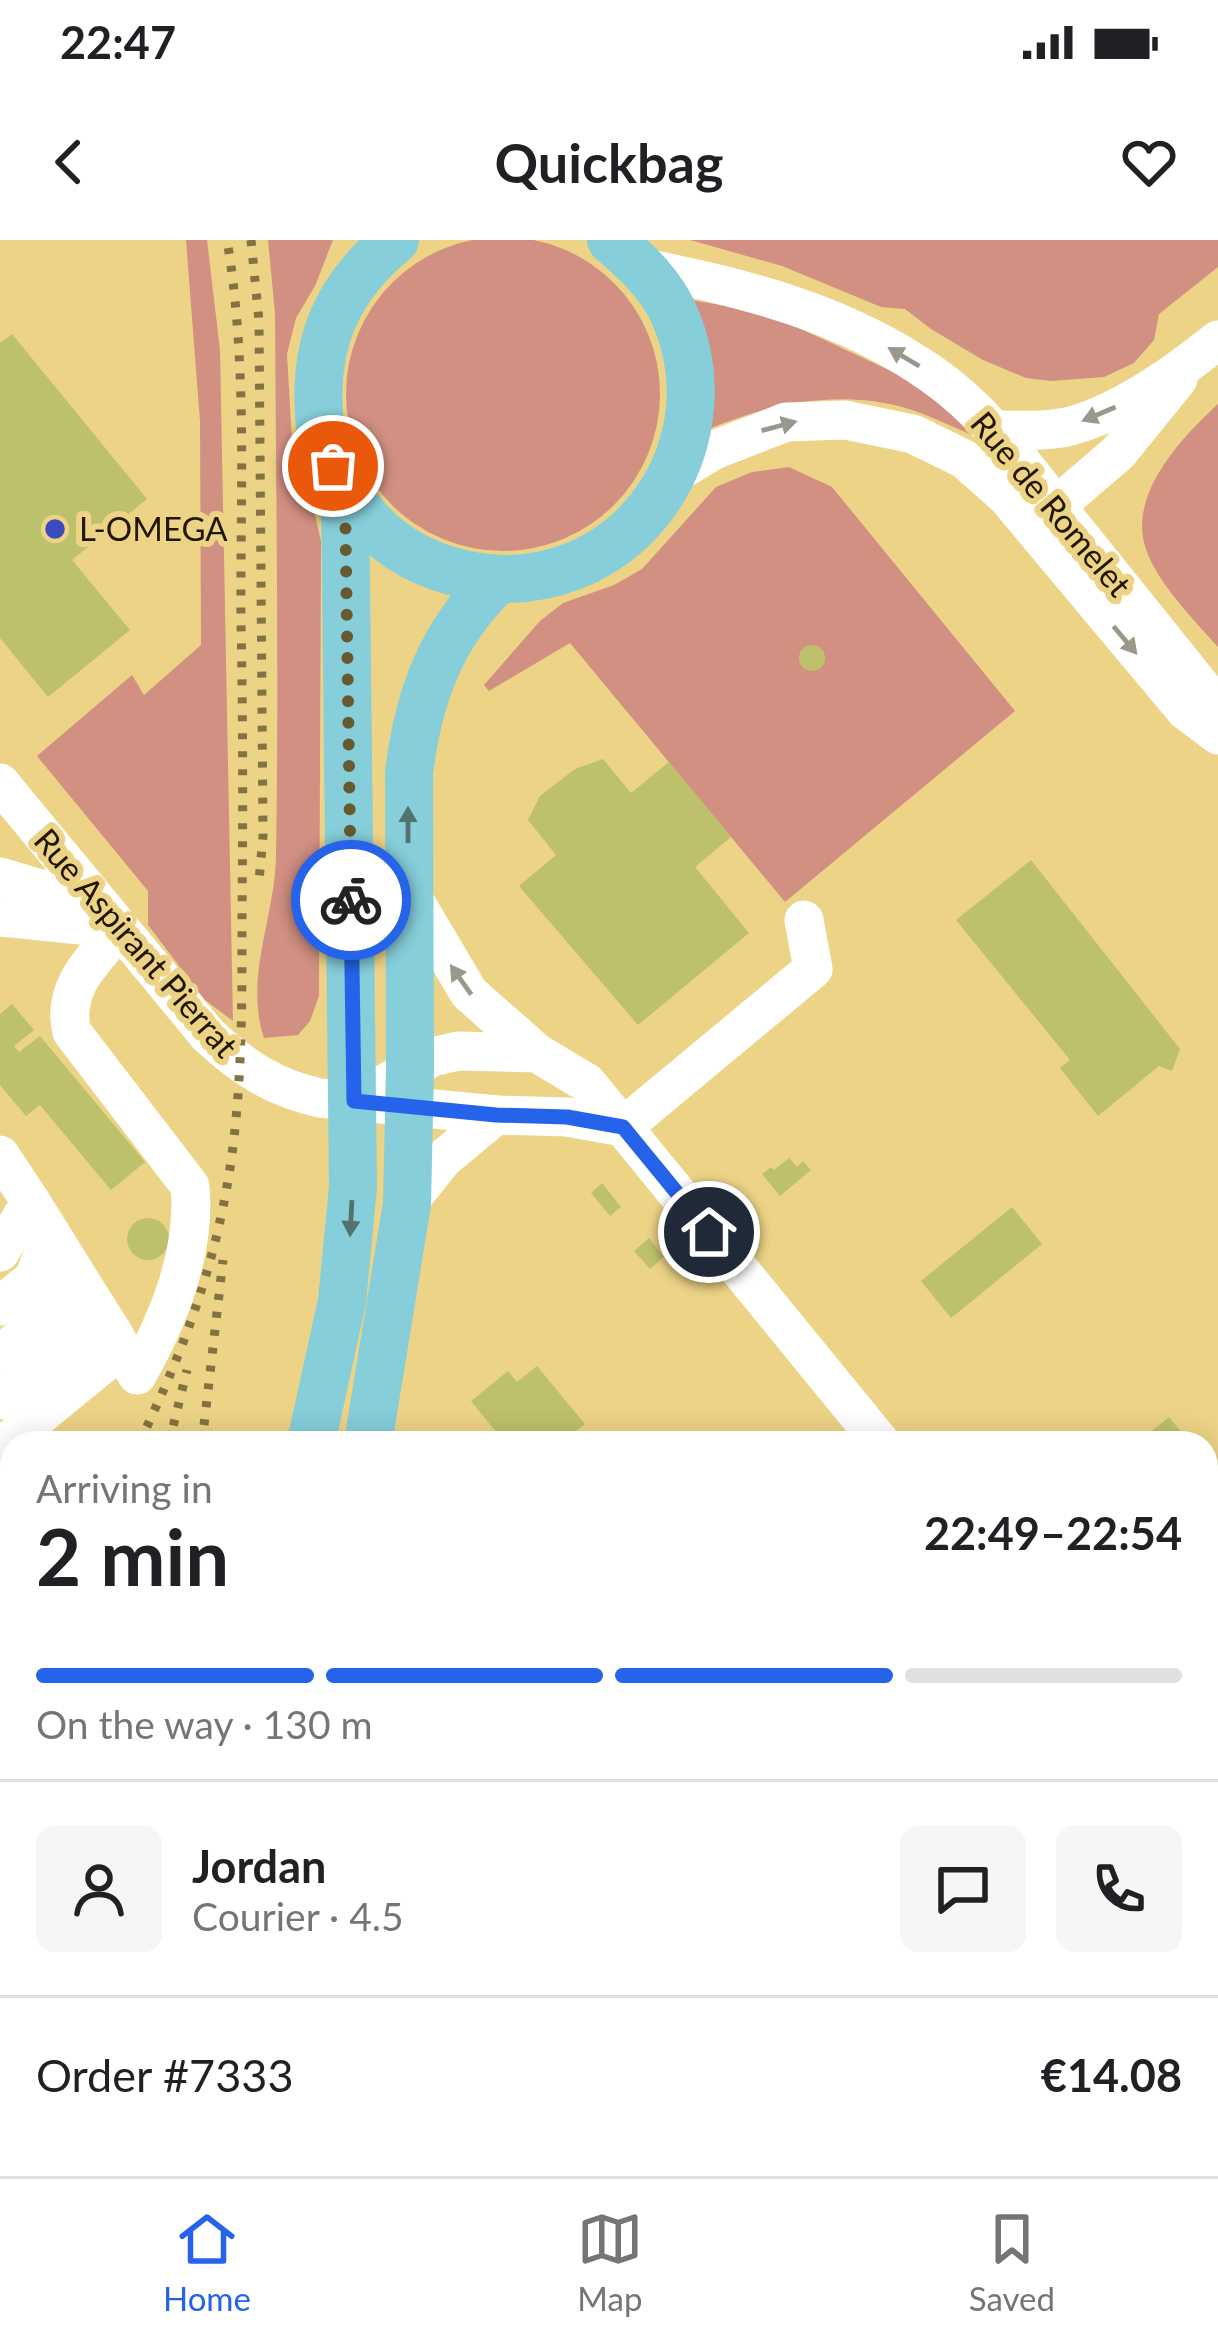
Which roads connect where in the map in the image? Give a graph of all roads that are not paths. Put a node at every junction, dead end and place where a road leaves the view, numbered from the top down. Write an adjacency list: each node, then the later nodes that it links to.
1 (378, 247): 7 (main road)
2 (627, 254): 4 (street, Rue de Romelet, one-way to 2); 6 (main road)
3 (1205, 350): 4 (street, one-way to 4); 8 (street)
4 (994, 430): 8 (street, Rue de Romelet)
5 (964, 459): 6 (street, Rue de Romelet, one-way to 5); 8 (street); 11 (street, Rue de Romelet, one-way to 11)
6 (674, 474): 9 (main road)
7 (345, 495): 9 (main road); 21 (main road)
8 (1056, 506): 10 (street, Rue de Romelet)
9 (496, 581): 15 (main road, one-way to 9)
10 (1218, 716)
11 (1218, 735)
12 (0, 783): 14 (street, Rue Aspirant Pierrat)
13 (0, 877): 14 (street)
14 (87, 889): 18 (street, Rue Aspirant Pierrat)
15 (408, 890): 19 (street, one-way to 15); 20 (main road)
16 (0, 917): 18 (street)
17 (804, 920): 23 (street)
18 (120, 929): 21 (street, Rue Aspirant Pierrat); 30 (street)
19 (537, 1053): 20 (street); 23 (street)
20 (410, 1087): 21 (street); 22 (street); 25 (main road)
21 (354, 1101): 34 (main road, one-way to 34)
22 (496, 1115): 23 (street); 25 (street)
23 (623, 1127): 36 (street)
24 (0, 1155): 26 (street)
25 (406, 1204): 35 (main road)
26 (41, 1218): 27 (street); 28 (street); 29 (street)
27 (0, 1252)
28 (83, 1285): 30 (street); 31 (street); 32 (street)
29 (0, 1306)
30 (114, 1335): 33 (street)
31 (0, 1355)
32 (0, 1400)
33 (21, 1431)
34 (314, 1431)
35 (370, 1431)
36 (871, 1431)

